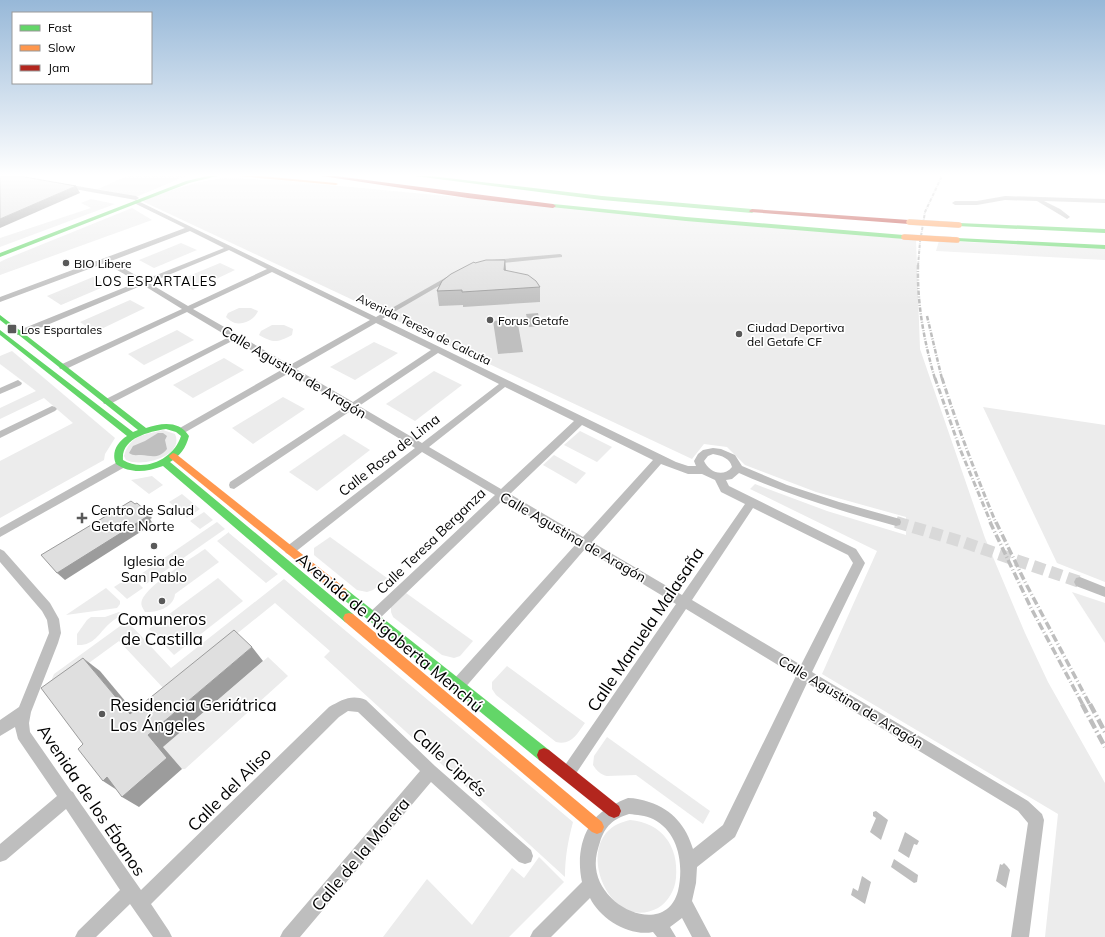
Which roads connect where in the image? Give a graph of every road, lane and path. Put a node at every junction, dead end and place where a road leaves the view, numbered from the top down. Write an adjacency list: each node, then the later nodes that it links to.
1 (82, 220): 16 (main road)
2 (87, 220): 17 (main road)
3 (172, 220): 11 (street, Avenida Teresa de Calcuta)
4 (783, 220): 8 (main road)
5 (821, 220): 8 (main road)
6 (863, 220): 8 (main road)
7 (890, 220): 8 (main road)
8 (909, 223): 10 (main road); 10 (main road)
9 (1105, 223): 10 (main road)
10 (959, 226): 12 (main road); 13 (main road); 14 (main road)
11 (189, 229): 15 (street, Avenida Teresa de Calcuta); 19 (street)
12 (1105, 231)
13 (1105, 238)
14 (1105, 247)
15 (228, 248): 21 (street, Avenida Teresa de Calcuta); 23 (street)
16 (0, 250)
17 (0, 255)
18 (560, 256): 20 (street)
19 (105, 260): 23 (street, Calle Agustina de Aragón); 24 (street)
20 (483, 264)
21 (272, 269): 25 (street); 27 (street, Avenida Teresa de Calcuta)
22 (461, 272): 27 (street)
23 (142, 283): 25 (street, Calle Agustina de Aragón); 29 (street)
24 (0, 300)
25 (188, 310): 30 (street, Calle Agustina de Aragón); 32 (street)
26 (0, 317): 29 (main road)
27 (375, 319): 31 (street, Avenida Teresa de Calcuta); 33 (street)
28 (0, 332): 44 (main road)
29 (20, 333): 32 (main road)
30 (234, 337): 33 (street, Calle Agustina de Aragón); 37 (street)
31 (437, 350): 35 (street, Avenida Teresa de Calcuta); 38 (street)
32 (62, 367): 37 (main road)
33 (288, 369): 38 (street, Calle Agustina de Aragón); 42 (street)
34 (18, 383): 36 (street)
35 (505, 383): 40 (street, Avenida Teresa de Calcuta); 45 (street, Calle Rosa de Lima)
36 (0, 391)
37 (107, 402): 41 (main road)
38 (352, 406): 45 (street, Calle Agustina de Aragón); 53 (street)
39 (52, 409): 43 (street)
40 (581, 420): 47 (street, Avenida Teresa de Calcuta); 54 (street, Calle Teresa Berganza)
41 (143, 430): 42 (main road); 44 (main road)
42 (181, 431): 46 (main road)
43 (0, 435)
44 (132, 436): 49 (main road)
45 (421, 448): 54 (street, Calle Agustina de Aragón); 59 (street, Calle Rosa de Lima)
46 (173, 456): 48 (main road); 59 (main road, Avenida de Rigoberta Menchú)
47 (659, 459): 51 (street, Avenida Teresa de Calcuta); 58 (street)
48 (164, 462): 49 (main road); 74 (main road, Avenida de Rigoberta Menchú)
49 (121, 464): 57 (street)
50 (737, 468): 51 (street); 52 (street); 56 (street)
51 (703, 470): 52 (street)
52 (719, 477): 55 (street)
53 (234, 485)
54 (501, 495): 58 (street, Calle Agustina de Aragón); 64 (street, Calle Teresa Berganza)
55 (751, 503): 63 (street, Calle Manuela Malasaña); 65 (street)
56 (896, 522)
57 (0, 533)
58 (584, 544): 63 (street, Calle Agustina de Aragón); 66 (street)
59 (290, 550): 64 (main road, Avenida de Rigoberta Menchú)
60 (0, 554): 68 (street, Avenida de los Ébanos)
61 (1080, 582): 62 (street)
62 (1105, 592)
63 (684, 602): 65 (street, Calle Agustina de Aragón); 71 (street, Calle Manuela Malasaña)
64 (373, 617): 66 (main road, Avenida de Rigoberta Menchú)
65 (804, 674): 77 (street); 87 (street, Calle Agustina de Aragón)
66 (458, 685): 71 (main road, Avenida de Rigoberta Menchú)
67 (347, 704): 70 (street, Calle Ciprés); 79 (street, Calle del Aliso)
68 (24, 712): 69 (street); 72 (street, Avenida de los Ébanos)
69 (0, 729)
70 (430, 771): 76 (street, Calle Ciprés); 84 (street, Calle de la Morera)
71 (568, 774): 73 (main road, Avenida de Rigoberta Menchú)
72 (68, 797): 75 (street); 79 (street, Avenida de los Ébanos)
73 (614, 811): 74 (street); 77 (street)
74 (596, 827): 78 (street)
75 (0, 854)
76 (525, 856)
77 (690, 862): 80 (street)
78 (592, 885): 81 (street); 85 (street)
79 (135, 897): 82 (street, Calle del Aliso); 83 (street, Avenida de los Ébanos)
80 (683, 903): 81 (street); 86 (street)
81 (662, 931)
82 (84, 937)
83 (163, 937)
84 (289, 937)
85 (539, 937)
86 (702, 937)
87 (1020, 937)

